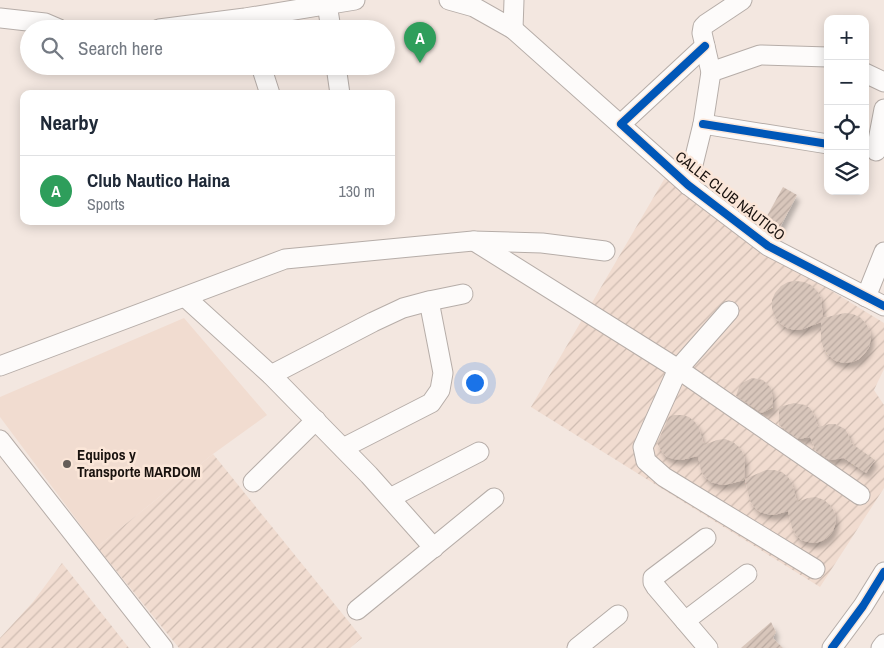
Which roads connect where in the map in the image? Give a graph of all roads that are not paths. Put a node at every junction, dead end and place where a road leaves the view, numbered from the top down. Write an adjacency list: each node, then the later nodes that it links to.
1 (355, 0): 5 (street)
2 (449, 0): 10 (street, CALLE CLUB NÁUTICO)
3 (514, 0): 10 (street)
4 (742, 0): 11 (street)
5 (328, 4): 8 (street); 9 (street)
6 (0, 18): 7 (street)
7 (20, 20)
8 (263, 20)
9 (330, 20)
10 (513, 29): 21 (street, CALLE CLUB NÁUTICO)
11 (705, 46): 13 (street); 21 (street)
12 (824, 57): 13 (street)
13 (711, 72): 22 (street)
14 (264, 75): 18 (street)
15 (337, 75): 19 (street)
16 (869, 75): 17 (street)
17 (884, 82)
18 (269, 90)
19 (339, 90)
20 (884, 108): 24 (street)
21 (621, 124): 25 (street, CALLE CLUB NÁUTICO)
22 (703, 124): 23 (street); 25 (street)
23 (824, 143)
24 (875, 151)
25 (688, 184): 31 (street, CALLE CLUB NÁUTICO)
26 (473, 240): 27 (street); 30 (street); 36 (street)
27 (605, 250)
28 (884, 252): 31 (street)
29 (463, 294): 32 (street)
30 (185, 297): 35 (street); 37 (street)
31 (866, 297): 33 (street, CALLE CLUB NÁUTICO)
32 (429, 301): 37 (street); 40 (street)
33 (884, 306)
34 (729, 311): 36 (street)
35 (0, 366)
36 (678, 369): 43 (street); 48 (street)
37 (271, 375): 38 (street)
38 (316, 420): 40 (street); 42 (street)
39 (0, 440): 55 (street)
40 (343, 448): 44 (street)
41 (479, 452): 44 (street)
42 (253, 482)
43 (860, 495)
44 (390, 498): 47 (street)
45 (494, 498): 47 (street)
46 (706, 538): 53 (street)
47 (434, 548): 51 (street)
48 (815, 569)
49 (884, 572): 58 (street)
50 (747, 574): 53 (street)
51 (357, 610)
52 (618, 615): 56 (street)
53 (685, 621): 57 (street)
54 (884, 644): 59 (street)
55 (163, 648)
56 (577, 648)
57 (708, 648)
58 (832, 648)
59 (881, 648)

